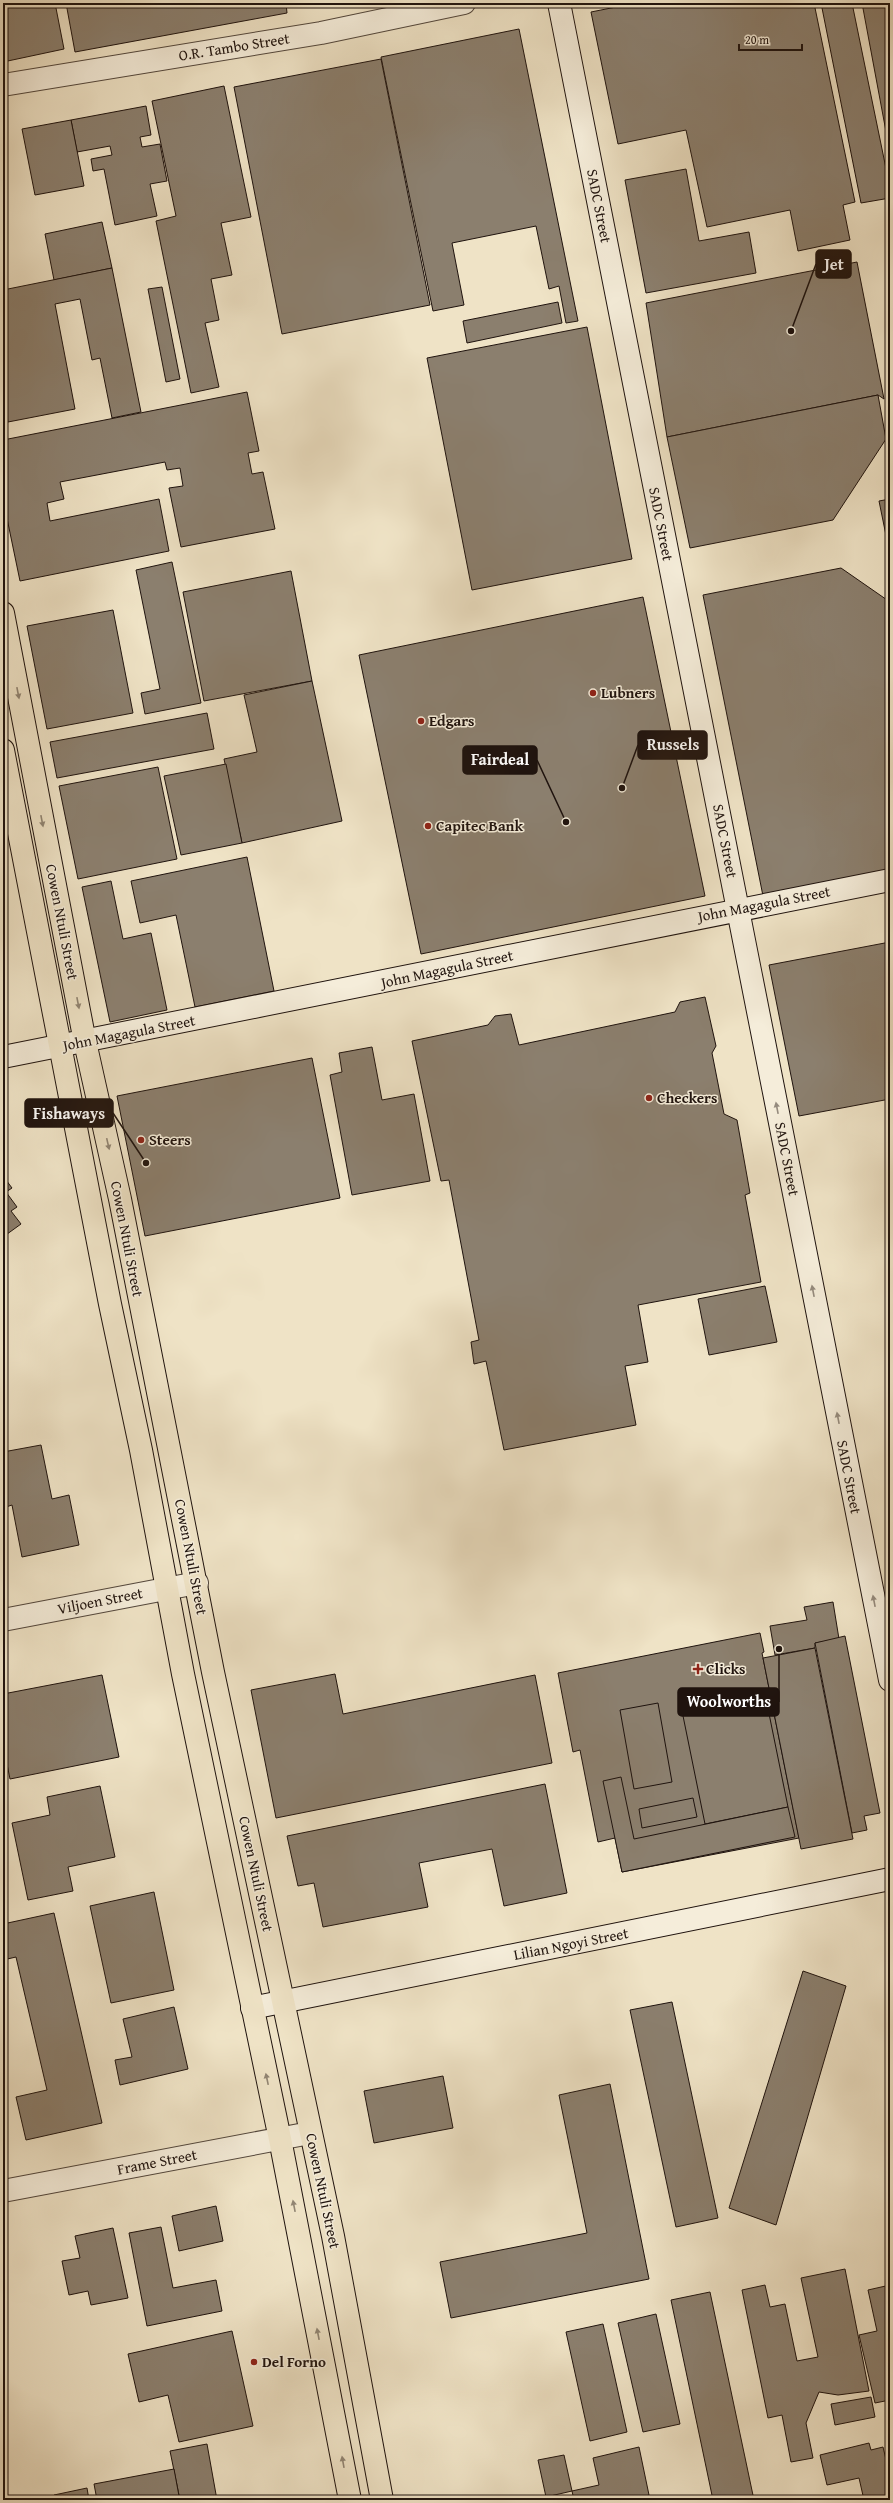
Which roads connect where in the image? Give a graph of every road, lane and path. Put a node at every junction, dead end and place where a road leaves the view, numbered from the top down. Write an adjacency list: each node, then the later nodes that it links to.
1 (464, 3): 3 (main road, O.R. Tambo Street)
2 (559, 3): 7 (main road, SADC Street)
3 (3, 85)
4 (3, 613): 8 (highway, Cowen Ntuli Street, one-way to 8)
5 (3, 750): 9 (highway, Cowen Ntuli Street)
6 (890, 880): 7 (main road, John Magagula Street)
7 (738, 909): 8 (main road, John Magagula Street); 14 (main road, SADC Street, one-way to 7)
8 (85, 1042): 9 (main road, John Magagula Street); 11 (highway, Cowen Ntuli Street, one-way to 11)
9 (60, 1047): 10 (main road, John Magagula Street); 12 (highway, Cowen Ntuli Street)
10 (3, 1057)
11 (197, 1583): 12 (main road, Viljoen Street); 16 (highway, Cowen Ntuli Street)
12 (166, 1588): 13 (main road, Viljoen Street); 17 (highway, Cowen Ntuli Street)
13 (3, 1620)
14 (890, 1680)
15 (890, 1879): 16 (main road, Lilian Ngoyi Street)
16 (282, 2002): 17 (main road, Lilian Ngoyi Street); 18 (highway, Cowen Ntuli Street)
17 (252, 2008): 19 (highway, Cowen Ntuli Street, one-way to 17)
18 (310, 2132): 19 (main road, Frame Street); 22 (highway, Cowen Ntuli Street)
19 (280, 2139): 20 (main road, Frame Street); 21 (highway, Cowen Ntuli Street, one-way to 19)
20 (3, 2191)
21 (350, 2500)
22 (382, 2500)

